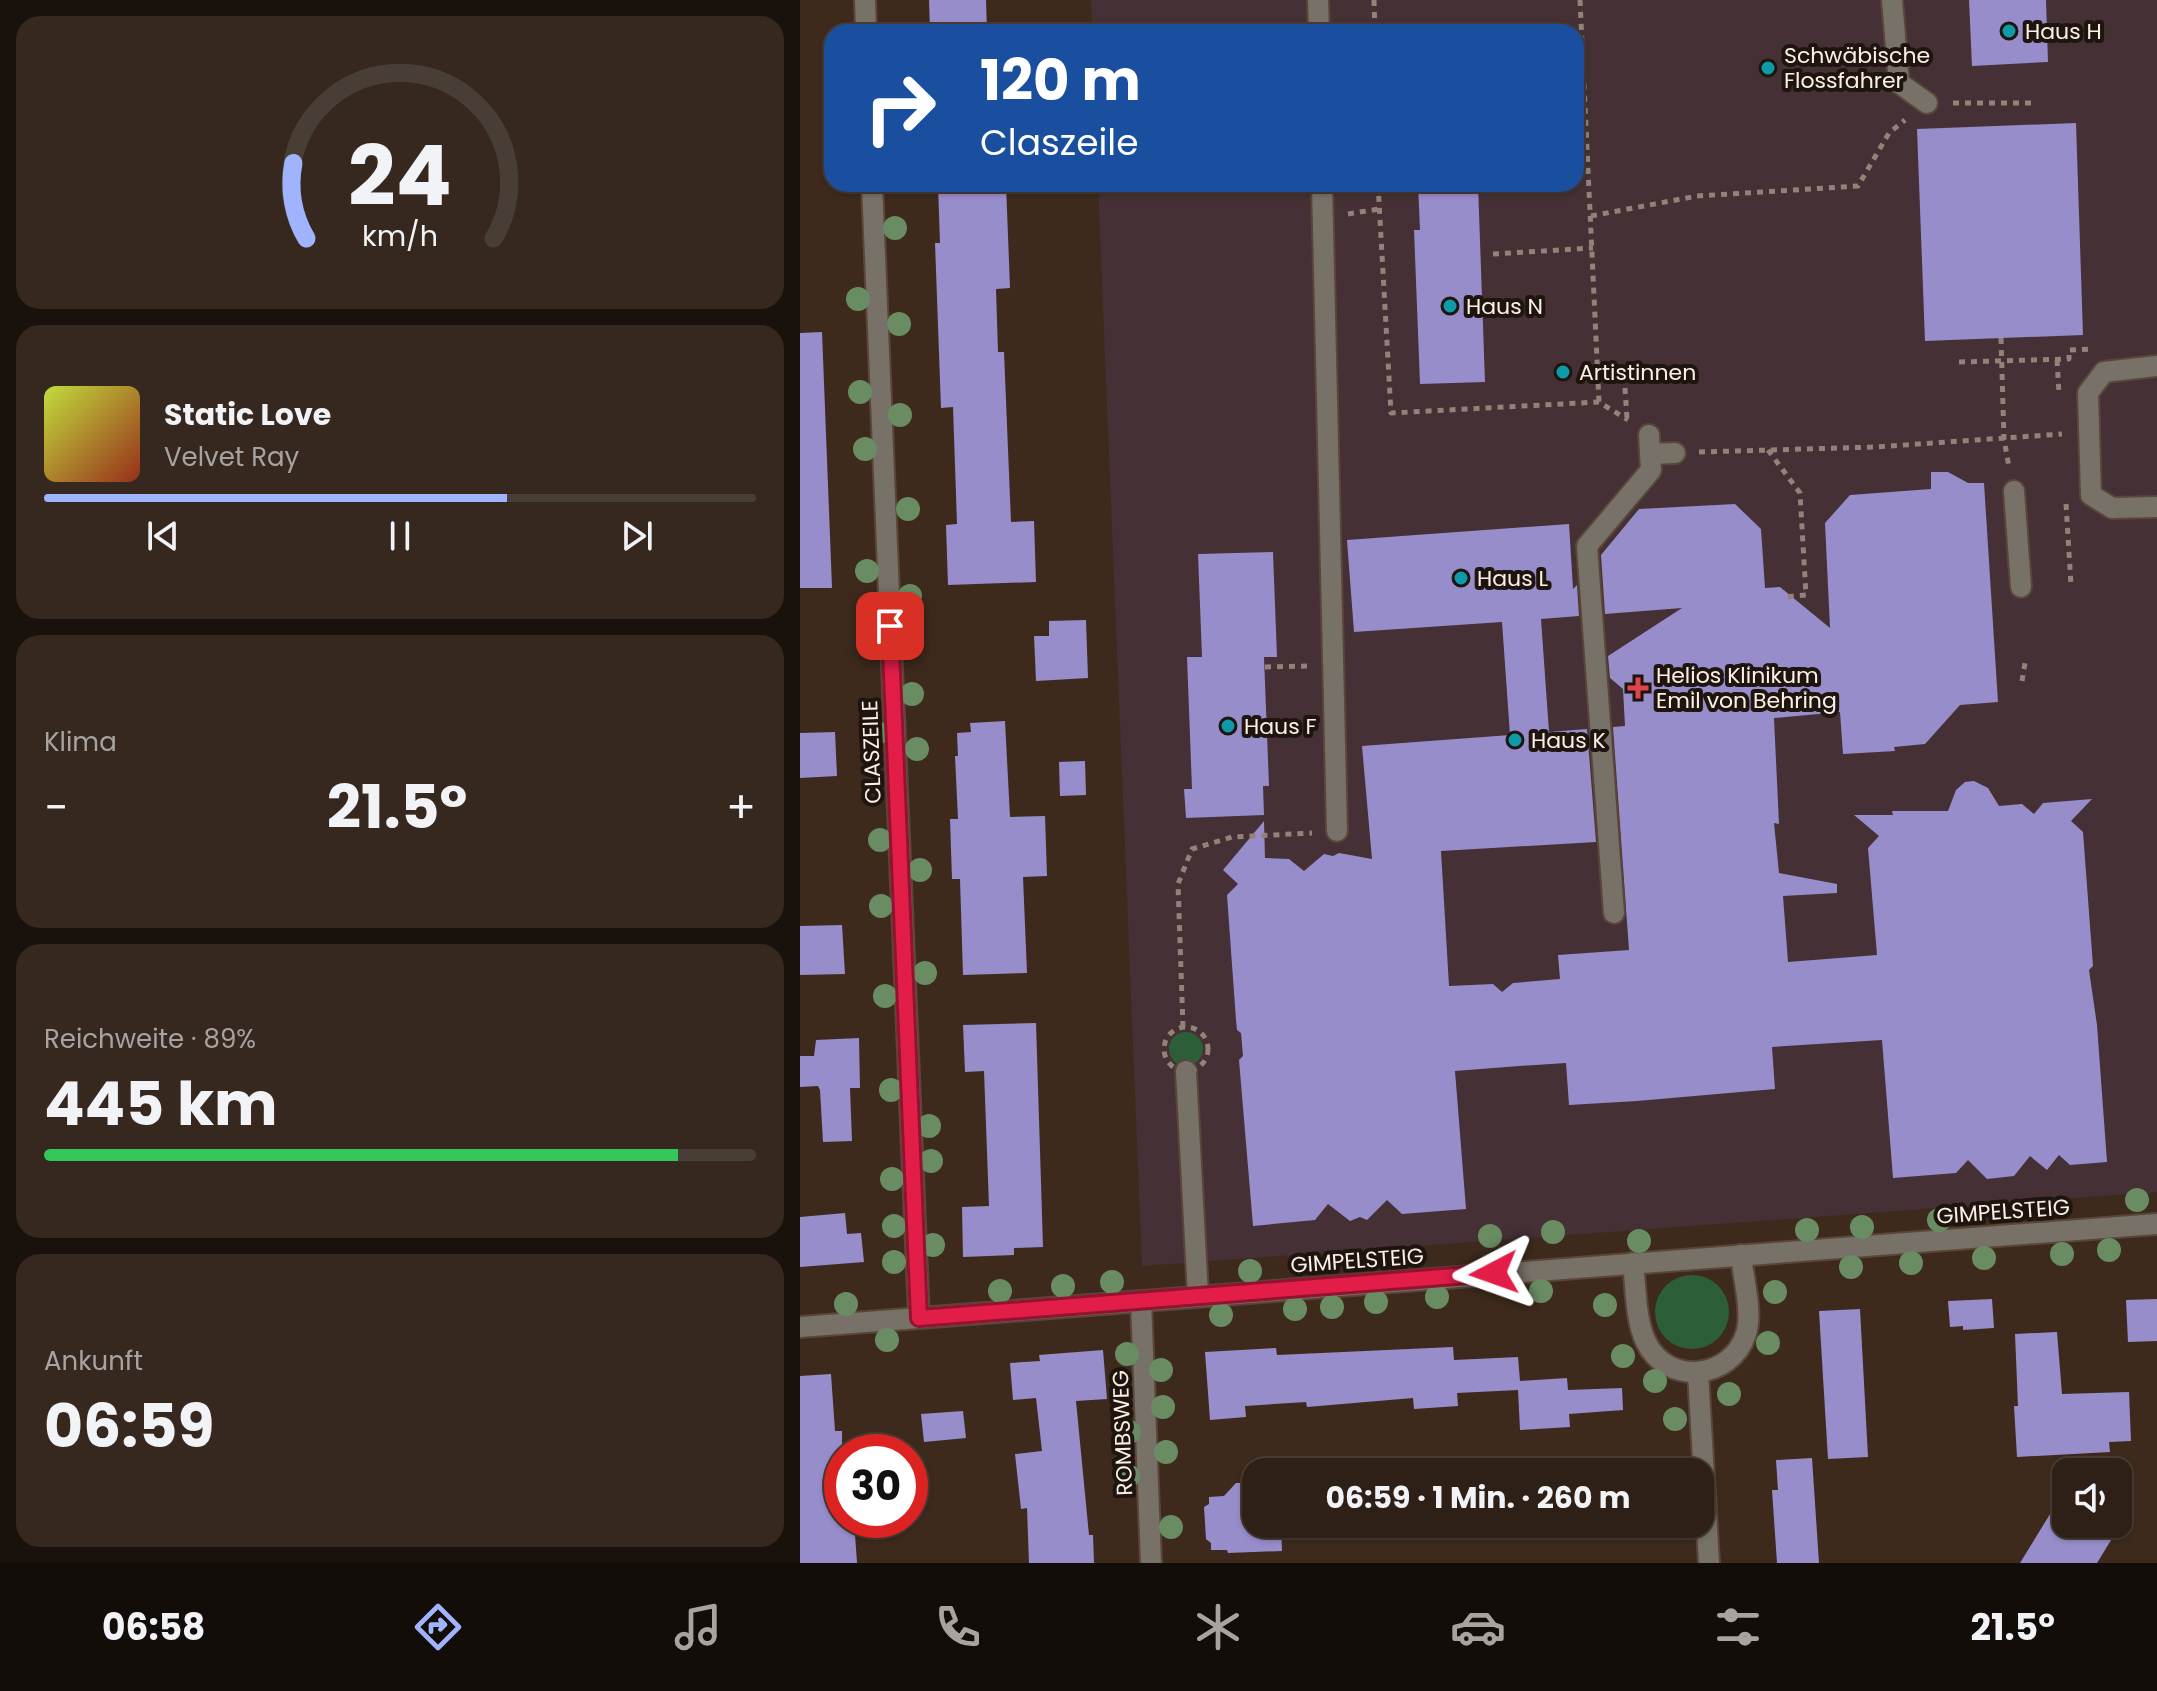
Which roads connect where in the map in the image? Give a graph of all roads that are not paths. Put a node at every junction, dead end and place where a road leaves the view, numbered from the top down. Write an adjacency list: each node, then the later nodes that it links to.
1 (865, 0): 4 (street)
2 (1318, 0): 5 (street)
3 (1892, 0): 6 (street)
4 (866, 24)
5 (1319, 24)
6 (1927, 103)
7 (872, 192): 22 (street, CLASZEILE)
8 (1322, 192): 14 (street)
9 (2157, 366): 12 (street)
10 (1675, 453): 15 (street)
11 (2014, 491): 13 (street)
12 (2157, 507)
13 (2021, 587)
14 (1337, 831)
15 (1614, 913)
16 (1186, 1071): 20 (street)
17 (2157, 1224): 18 (street, GIMPELSTEIG)
18 (1741, 1255): 19 (street, GIMPELSTEIG); 24 (street)
19 (1633, 1263): 20 (street, GIMPELSTEIG); 24 (street)
20 (1198, 1296): 21 (street, GIMPELSTEIG)
21 (1141, 1301): 22 (street, GIMPELSTEIG); 25 (street, ROMBSWEG)
22 (919, 1318): 23 (street, GIMPELSTEIG)
23 (800, 1327)
24 (1698, 1373): 26 (street)
25 (1151, 1563)
26 (1709, 1563)

